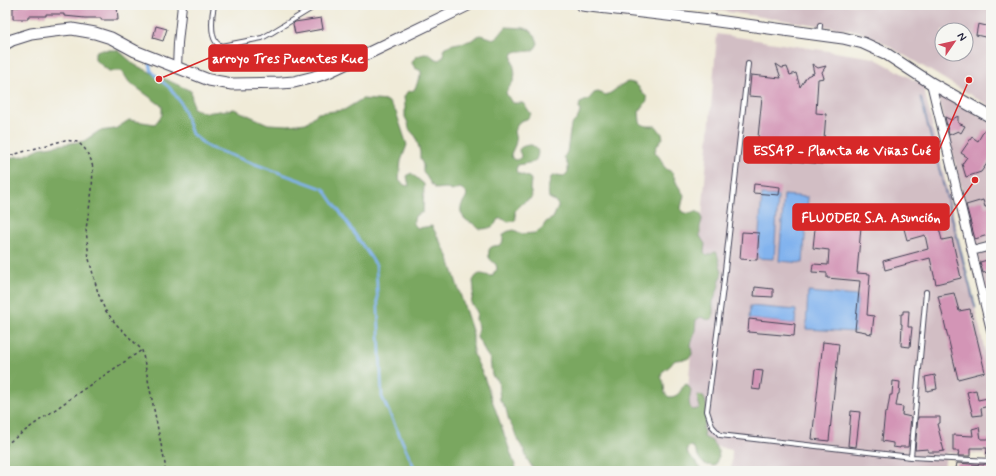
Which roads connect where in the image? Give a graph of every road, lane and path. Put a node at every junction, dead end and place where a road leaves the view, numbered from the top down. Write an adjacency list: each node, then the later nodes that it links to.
1 (182, 5): 8 (street)
2 (214, 5): 3 (lane)
3 (317, 5)
4 (468, 5): 8 (street)
5 (587, 5): 9 (street)
6 (5, 44): 8 (street)
7 (748, 64): 18 (lane)
8 (177, 68)
9 (932, 82): 10 (street); 13 (street)
10 (991, 117)
11 (5, 157): 16 (path)
12 (991, 246): 13 (street)
13 (972, 251): 15 (street)
14 (926, 292): 18 (lane)
15 (991, 330)
16 (142, 350): 17 (path); 20 (path)
17 (5, 445)
18 (911, 457): 19 (lane)
19 (991, 461)
20 (164, 471)

